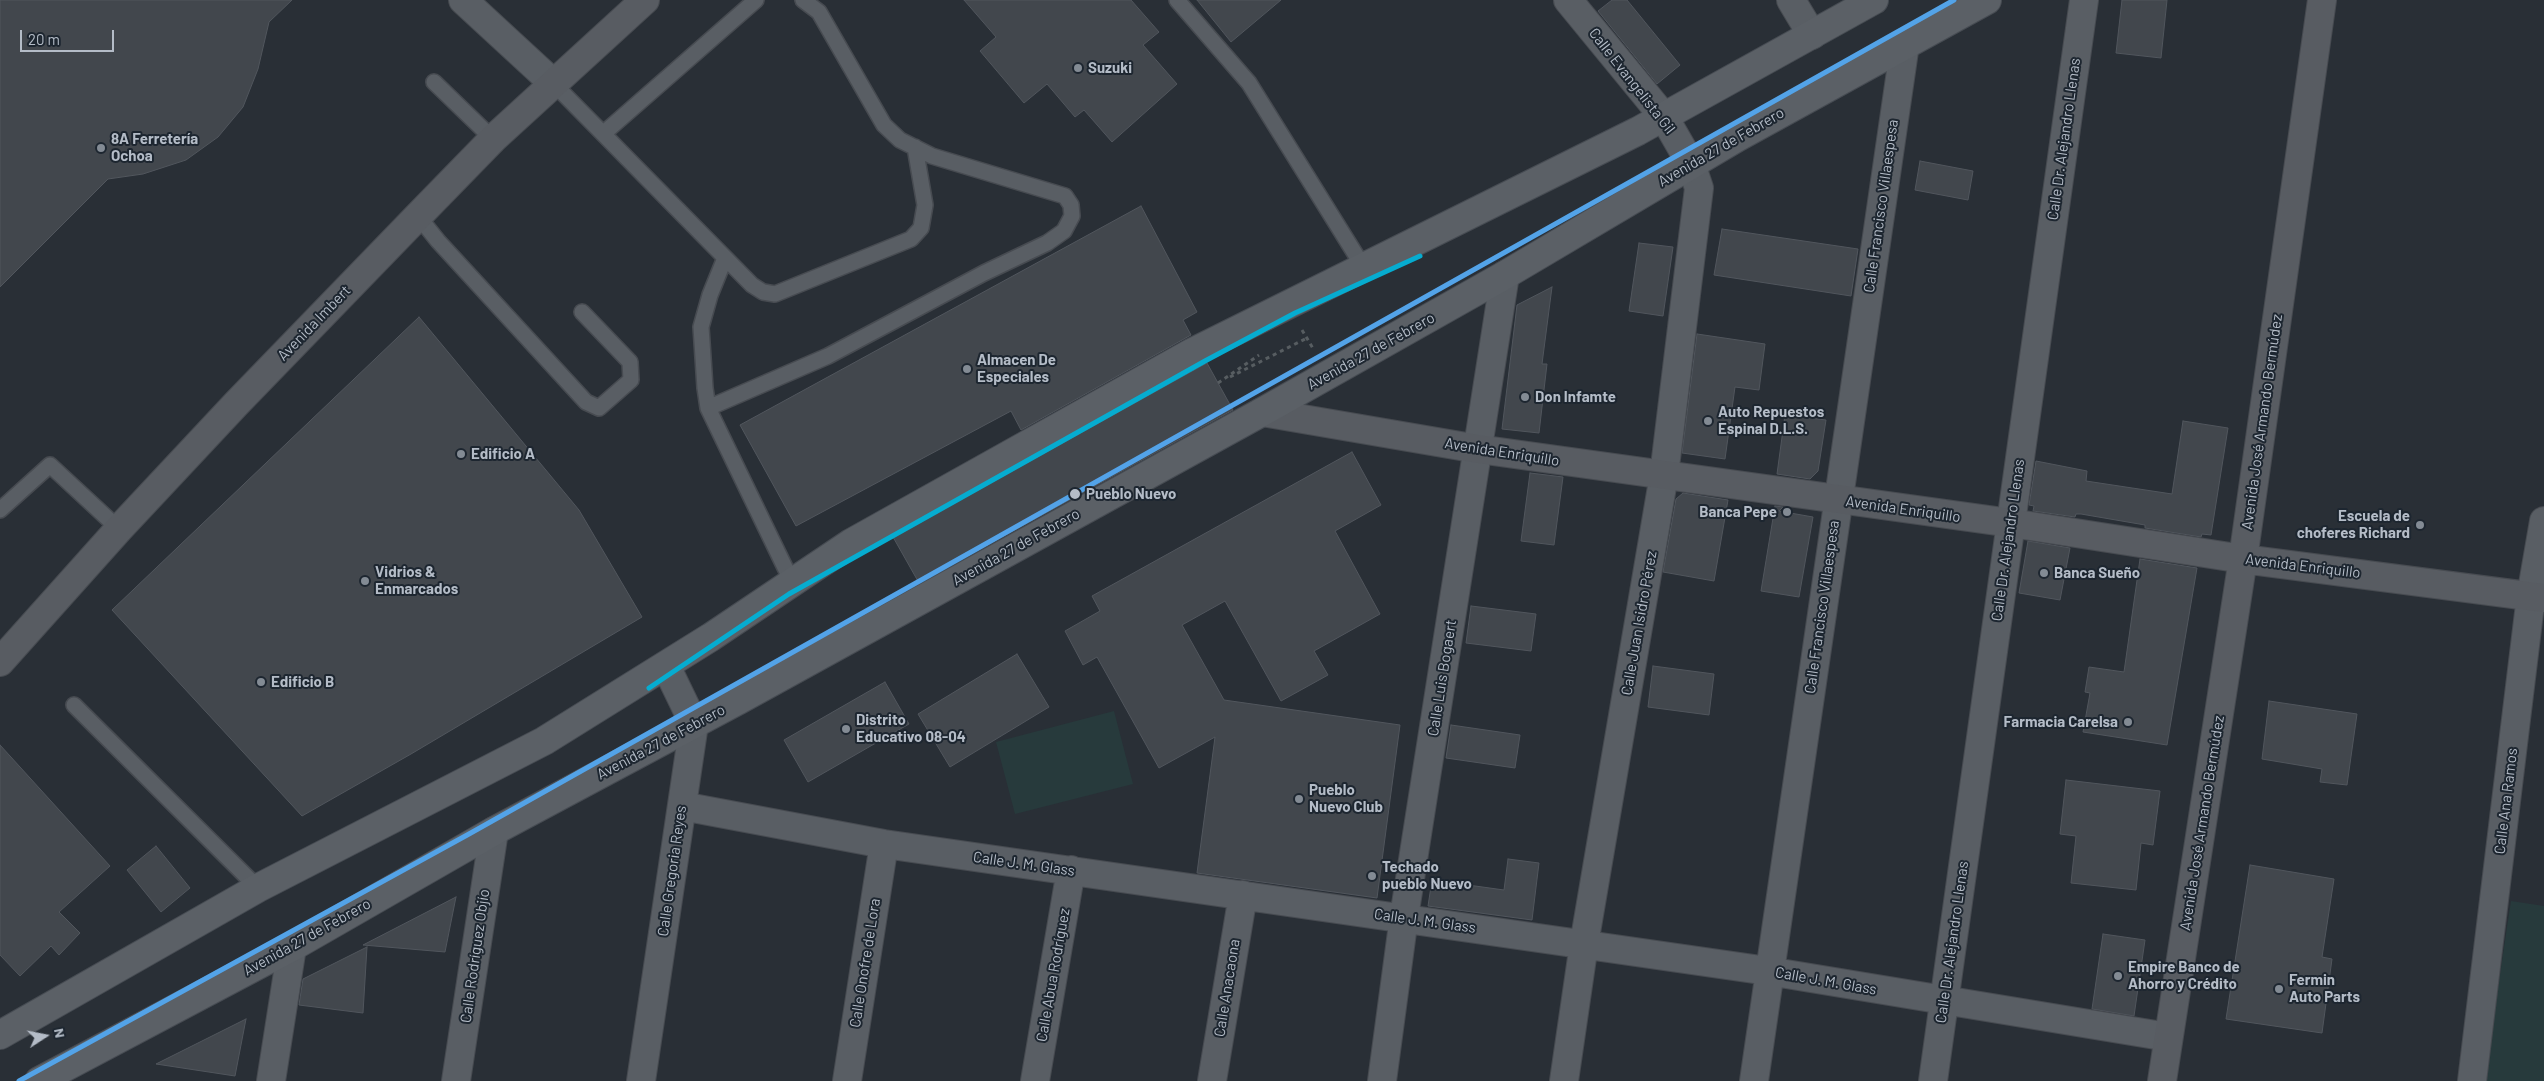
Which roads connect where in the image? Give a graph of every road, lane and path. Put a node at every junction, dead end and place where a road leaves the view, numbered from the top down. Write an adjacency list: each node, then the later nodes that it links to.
1 (463, 0): 15 (street)
2 (645, 0): 15 (street, Avenida Imbert)
3 (756, 0): 17 (lane)
4 (803, 0): 19 (lane)
5 (1177, 0): 23 (lane)
6 (1568, 0): 16 (street, Calle Evangelista Gil)
7 (1792, 0): 12 (street)
8 (1874, 0): 12 (main road)
9 (1987, 0): 13 (main road, Avenida 27 de Febrero)
10 (2084, 0): 37 (street, Calle Dr. Alejandro Llenas)
11 (2322, 0): 39 (street, Avenida José Armando Bermúdez)
12 (1812, 35): 16 (main road)
13 (1905, 44): 20 (main road, Avenida 27 de Febrero); 34 (street, Calle Francisco Villaespesa)
14 (434, 82): 18 (lane)
15 (553, 83): 17 (lane); 18 (street, Avenida Imbert)
16 (1664, 117): 20 (street, Calle Evangelista Gil); 23 (main road)
17 (604, 133): 22 (lane)
18 (493, 139): 21 (street, Avenida Imbert)
19 (915, 147): 22 (lane); 30 (lane)
20 (1691, 164): 24 (main road, Avenida 27 de Febrero); 33 (street, Calle Juan Isidro Pérez)
21 (418, 216): 26 (lane); 38 (street, Avenida Imbert)
22 (725, 258): 30 (lane)
23 (1364, 268): 25 (main road)
24 (1505, 275): 28 (main road, Avenida 27 de Febrero); 32 (street, Calle Luis Bogaert)
25 (1288, 305): 27 (path); 40 (main road)
26 (582, 312)
27 (1307, 338): 28 (path); 29 (path)
28 (1329, 375): 31 (main road, Avenida 27 de Febrero)
29 (1218, 383)
30 (708, 408): 40 (lane)
31 (1262, 412): 32 (street, Avenida Enriquillo); 45 (main road, Avenida 27 de Febrero)
32 (1478, 449): 33 (street, Avenida Enriquillo); 52 (street, Calle Luis Bogaert)
33 (1664, 475): 34 (street, Avenida Enriquillo); 53 (street, Calle Juan Isidro Pérez)
34 (1837, 500): 37 (street, Avenida Enriquillo); 55 (street, Calle Francisco Villaespesa)
35 (0, 510): 38 (lane)
36 (2544, 521): 41 (street, Calle Ana Ramos)
37 (2010, 523): 39 (street, Avenida Enriquillo); 56 (street, Calle Dr. Alejandro Llenas)
38 (119, 529): 42 (street, Avenida Imbert)
39 (2243, 558): 41 (street, Avenida Enriquillo); 58 (street, Avenida José Armando Bermúdez)
40 (792, 582): 43 (main road)
41 (2538, 597): 71 (street, Calle Ana Ramos)
42 (0, 662)
43 (666, 666): 45 (street); 50 (main road)
44 (74, 705): 50 (lane)
45 (694, 724): 46 (street, Calle Gregoria Reyes); 47 (main road, Avenida 27 de Febrero)
46 (682, 806): 48 (street, Calle J. M. Glass); 62 (street, Calle Gregoria Reyes)
47 (494, 831): 54 (main road, Avenida 27 de Febrero); 61 (street, Calle Rodríguez Objío)
48 (884, 844): 49 (street, Calle J. M. Glass); 63 (street, Calle Onofre de Lora)
49 (1071, 870): 51 (street, Calle J. M. Glass); 64 (street, Calle Abua Rodríguez)
50 (258, 888): 57 (main road)
51 (1242, 895): 52 (street, Calle J. M. Glass); 65 (street, Calle Anacaona)
52 (1404, 917): 53 (street, Calle J. M. Glass); 66 (street, Calle Luis Bogaert)
53 (1584, 944): 55 (street, Calle J. M. Glass); 67 (street, Calle Juan Isidro Pérez)
54 (292, 948): 59 (main road, Avenida 27 de Febrero); 60 (street)
55 (1768, 971): 56 (street, Calle J. M. Glass); 68 (street, Calle Francisco Villaespesa)
56 (1944, 1001): 58 (street, Calle J. M. Glass); 69 (street, Calle Dr. Alejandro Llenas)
57 (0, 1035)
58 (2168, 1037): 70 (street, Avenida José Armando Bermúdez)
59 (39, 1081)
60 (271, 1081)
61 (456, 1081)
62 (642, 1081)
63 (847, 1081)
64 (1035, 1081)
65 (1212, 1081)
66 (1382, 1081)
67 (1564, 1081)
68 (1754, 1081)
69 (1933, 1081)
70 (2162, 1081)
71 (2472, 1081)

